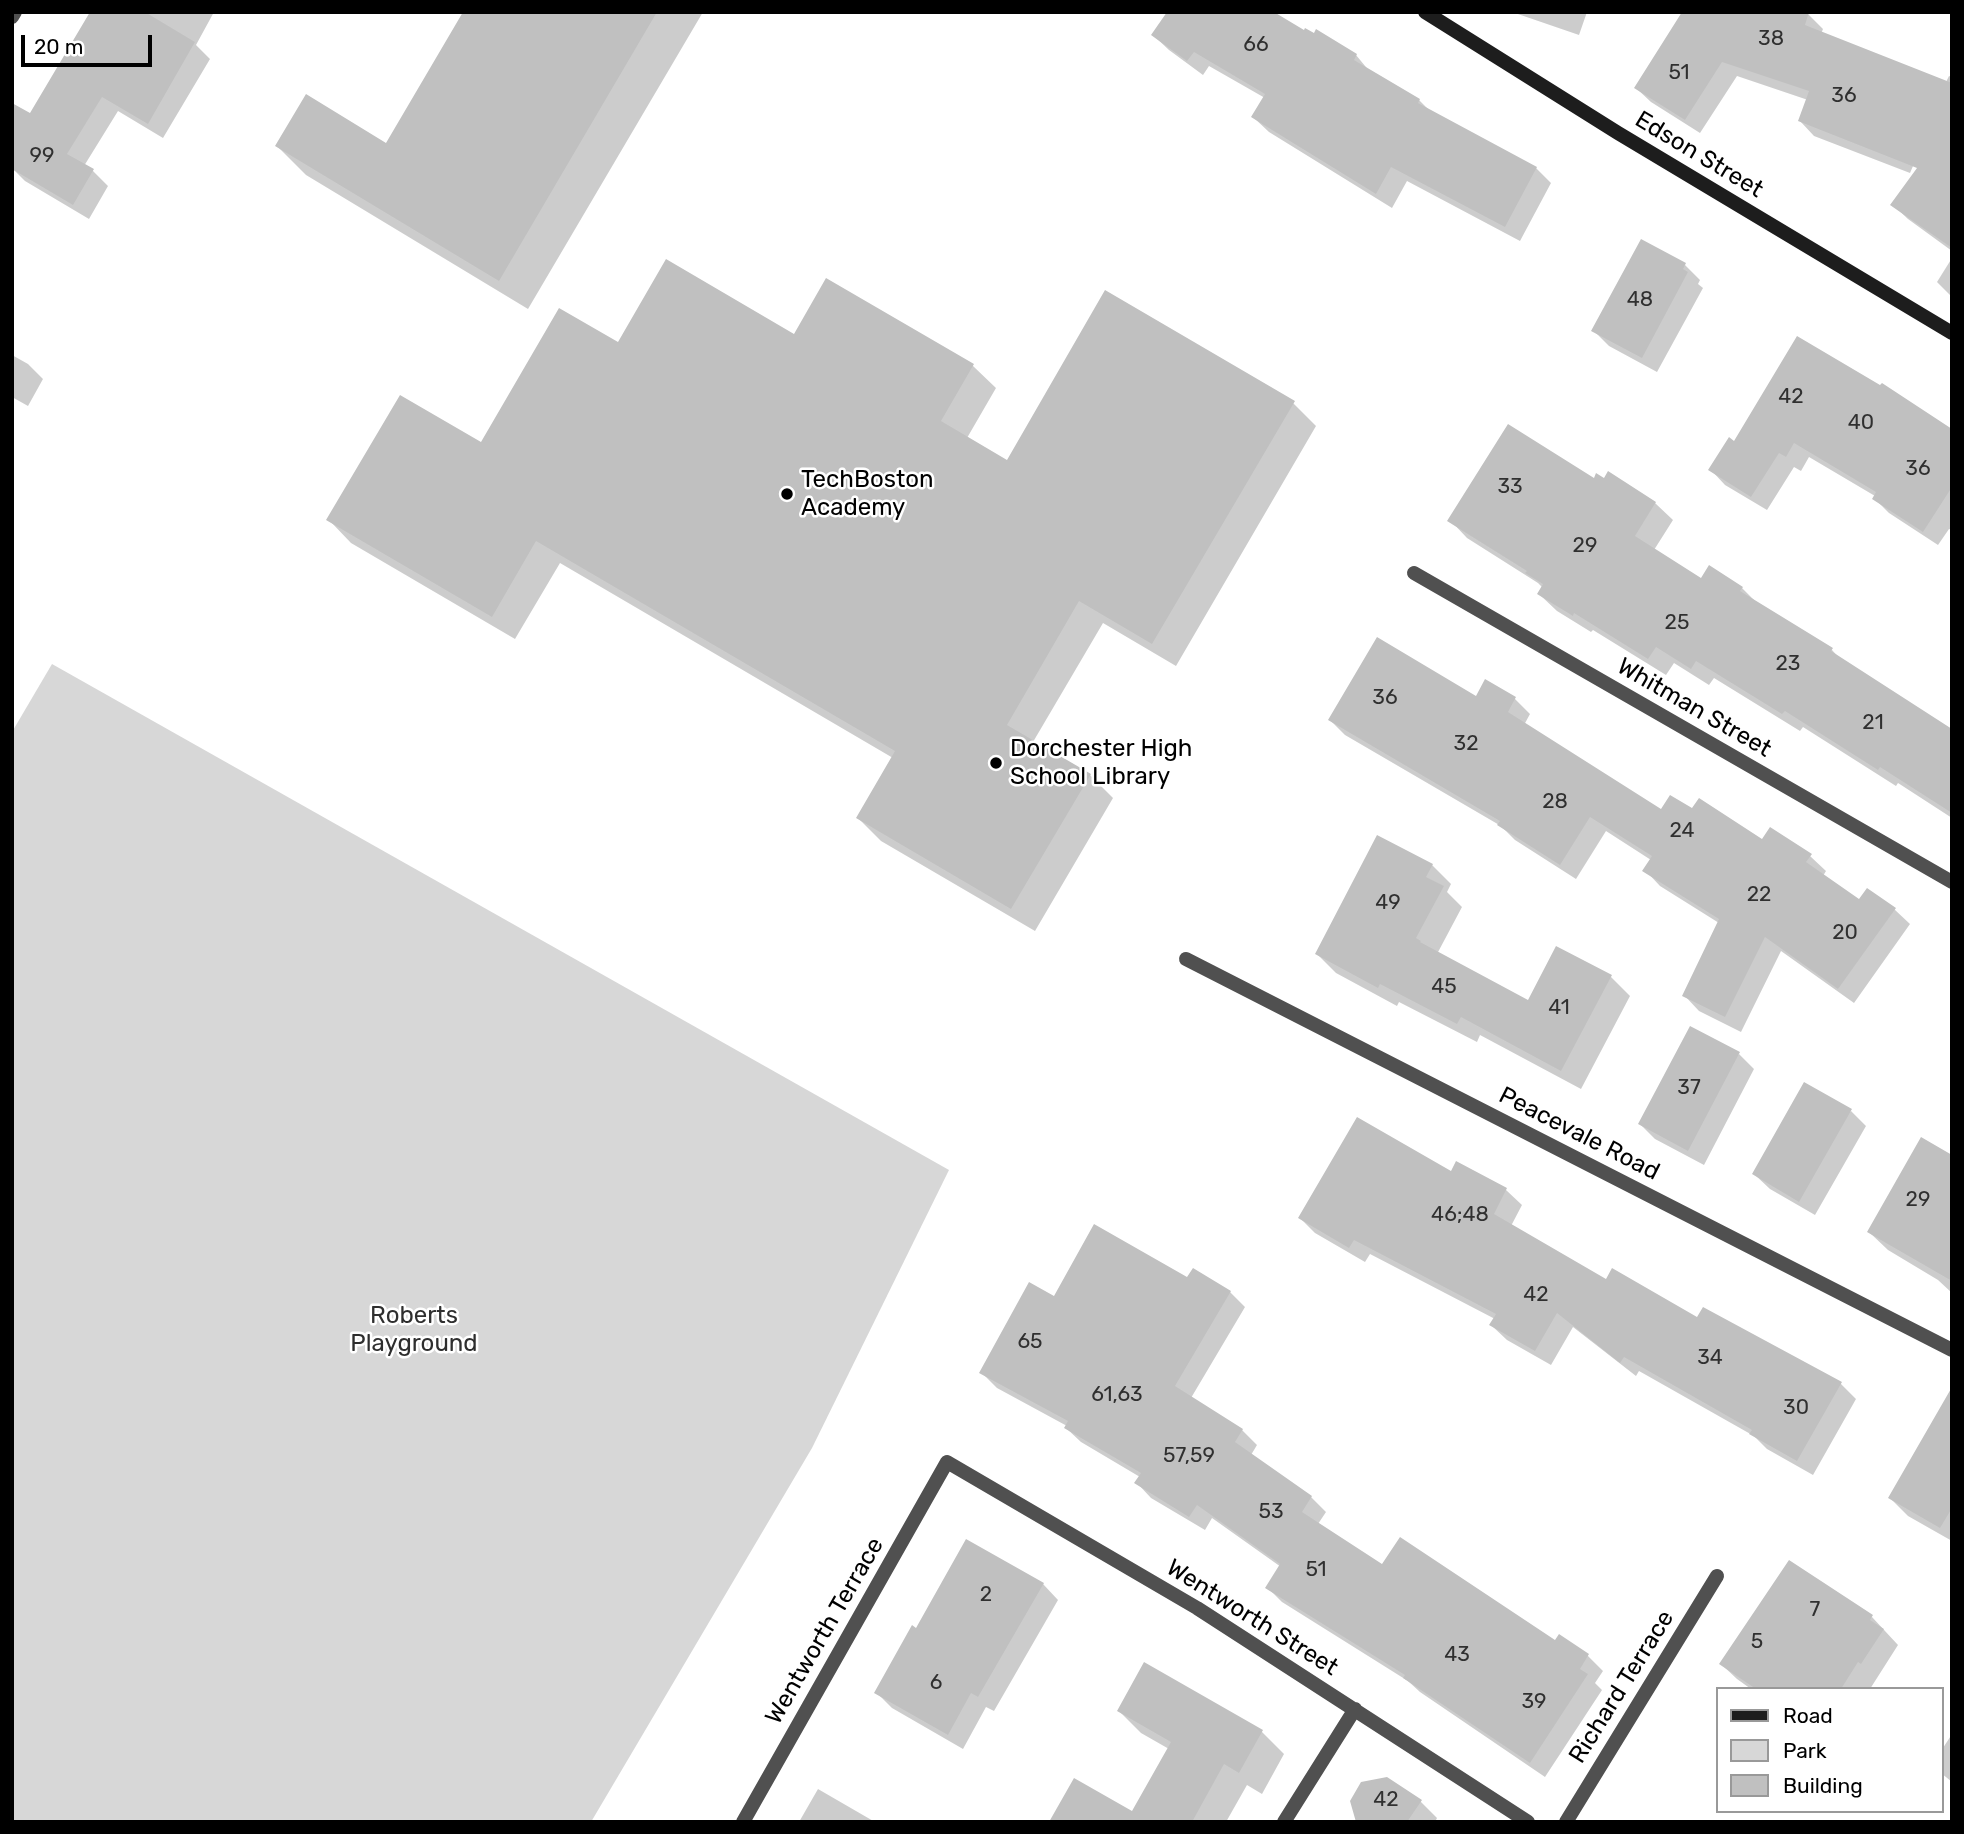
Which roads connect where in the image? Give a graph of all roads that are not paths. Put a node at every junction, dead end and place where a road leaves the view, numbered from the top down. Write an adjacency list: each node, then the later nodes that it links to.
1 (15, 12): 3 (street)
2 (1425, 12): 4 (street, Edson Street)
3 (12, 17)
4 (1952, 333)
5 (1414, 573): 6 (street, Whitman Street)
6 (1952, 882)
7 (1186, 959): 8 (street, Peacevale Road)
8 (1952, 1350)
9 (947, 1462): 11 (street, Wentworth Street); 12 (street, Wentworth Terrace)
10 (1717, 1576): 15 (street, Richard Terrace)
11 (1355, 1709): 13 (street); 14 (street, Wentworth Street)
12 (743, 1822)
13 (1284, 1822)
14 (1528, 1822)
15 (1566, 1822)

